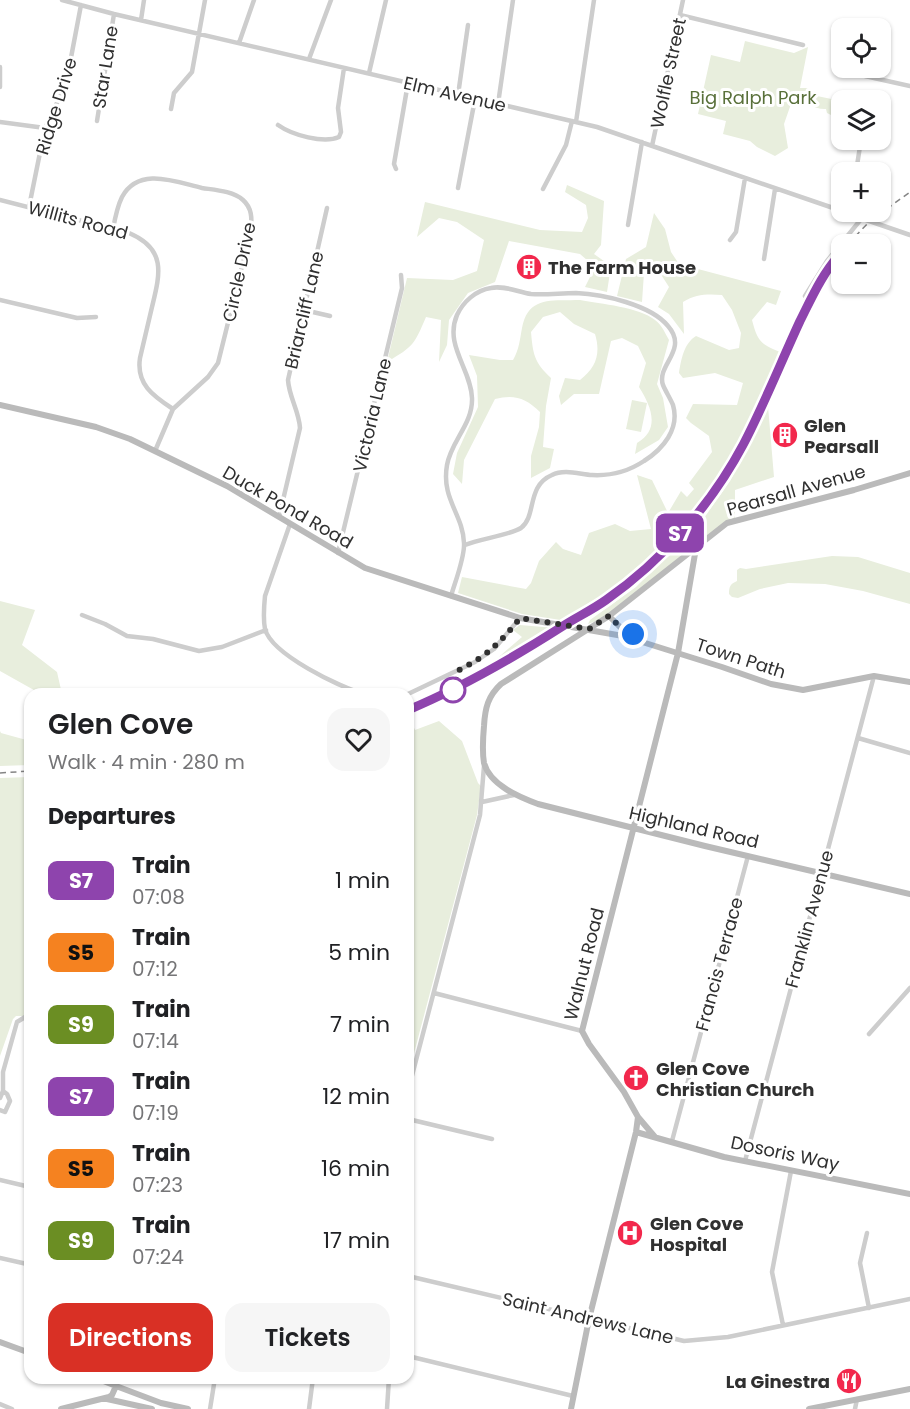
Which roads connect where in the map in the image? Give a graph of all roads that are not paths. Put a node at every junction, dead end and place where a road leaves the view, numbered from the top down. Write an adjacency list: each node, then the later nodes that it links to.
1 (62, 0): 10 (street, Elm Avenue)
2 (144, 0): 13 (street)
3 (205, 0): 15 (street)
4 (254, 0): 16 (street)
5 (331, 0): 18 (street)
6 (386, 0): 21 (street)
7 (513, 0): 28 (street)
8 (594, 0): 31 (street)
9 (683, 0): 12 (street, Wolfle Street)
10 (81, 5): 11 (street, Elm Avenue); 34 (street, Ridge Drive)
11 (114, 14): 13 (street, Elm Avenue); 30 (street, Star Lane)
12 (680, 15): 17 (street); 36 (street, Wolfle Street)
13 (141, 20): 15 (street, Elm Avenue)
14 (468, 25): 26 (street)
15 (200, 34): 16 (street, Elm Avenue); 29 (street)
16 (239, 43): 18 (street, Elm Avenue)
17 (803, 45)
18 (309, 59): 20 (street, Elm Avenue)
19 (0, 67): 25 (street)
20 (344, 68): 21 (street, Elm Avenue); 33 (street)
21 (369, 73): 23 (street, Elm Avenue)
22 (874, 78): 24 (street)
23 (408, 83): 26 (street, Elm Avenue); 37 (street)
24 (910, 86)
25 (0, 87)
26 (458, 94): 27 (street, Elm Avenue)
27 (475, 99): 28 (street, Elm Avenue); 39 (street)
28 (498, 104): 31 (street, Elm Avenue)
29 (171, 110)
30 (97, 121)
31 (574, 121): 35 (street, Elm Avenue); 40 (street)
32 (0, 122): 34 (street)
33 (278, 125)
34 (45, 128): 43 (street, Ridge Drive)
35 (642, 142): 36 (street, Elm Avenue); 48 (street)
36 (652, 146): 38 (street, Elm Avenue)
37 (396, 169)
38 (745, 178): 41 (street, Elm Avenue); 51 (street)
39 (458, 188)
40 (543, 189)
41 (775, 189): 44 (street, Elm Avenue); 52 (street)
42 (0, 200): 43 (street, Willits Road)
43 (28, 207): 49 (street, Willits Road)
44 (831, 207)
45 (327, 208): 56 (street, Briarcliff Lane)
46 (859, 222): 54 (street)
47 (873, 222): 50 (street, Elm Avenue)
48 (628, 225)
49 (113, 229): 60 (street, Willits Road); 60 (street, Circle Drive)
50 (910, 235)
51 (730, 240)
52 (764, 259)
53 (401, 275): 67 (street, Victoria Lane)
54 (805, 296)
55 (0, 300): 58 (street)
56 (304, 310): 57 (street); 63 (street, Briarcliff Lane)
57 (330, 316)
58 (96, 317)
59 (0, 405): 61 (street, Duck Pond Road)
60 (173, 409): 61 (street, Circle Drive)
61 (155, 451): 63 (street, Duck Pond Road)
62 (910, 473): 66 (street, Pearsall Avenue)
63 (279, 517): 64 (street, Duck Pond Road)
64 (290, 524): 67 (street, Duck Pond Road); 74 (street)
65 (465, 545): 65 (street); 68 (street)
66 (696, 547): 70 (street, Pearsall Avenue); 77 (street, Walnut Road)
67 (338, 554): 68 (street, Duck Pond Road)
68 (451, 596): 71 (street, Duck Pond Road)
69 (82, 615): 74 (street)
70 (609, 616): 73 (street, Pearsall Avenue); 75 (street)
71 (520, 618): 72 (street, Duck Pond Road); 81 (street)
72 (567, 626): 73 (street, Town Path); 76 (street)
73 (589, 629): 75 (street, Town Path); 76 (street, Pearsall Avenue)
74 (266, 630): 80 (street)
75 (645, 642): 77 (street, Town Path)
76 (566, 644): 84 (street, Pearsall Avenue)
77 (678, 653): 78 (street, Town Path); 87 (street, Walnut Road)
78 (874, 676): 79 (street, Town Path); 82 (street, Franklin Avenue)
79 (910, 682)
80 (348, 688)
81 (414, 691)
82 (858, 738): 83 (street); 89 (street, Franklin Avenue)
83 (910, 753)
84 (484, 764): 85 (street, Highland Road); 86 (street)
85 (514, 795): 86 (street); 87 (street, Highland Road)
86 (482, 802): 92 (street)
87 (633, 828): 88 (street, Highland Road); 94 (street, Walnut Road)
88 (748, 856): 89 (street, Highland Road); 105 (street, Francis Terrace)
89 (822, 872): 90 (street, Highland Road); 106 (street, Franklin Avenue)
90 (910, 894)
91 (910, 988): 95 (street)
92 (434, 993): 94 (street); 96 (street)
93 (24, 1019): 97 (street)
94 (582, 1031): 100 (street, Walnut Road)
95 (869, 1034)
96 (414, 1068)
97 (3, 1091): 98 (street); 99 (street)
98 (0, 1098)
99 (0, 1110)
100 (638, 1117): 102 (street); 103 (street)
101 (414, 1120): 104 (street)
102 (636, 1132): 103 (street, Dosoris Way); 117 (street)
103 (656, 1137): 105 (street, Dosoris Way)
104 (492, 1139)
105 (672, 1141): 106 (street, Dosoris Way)
106 (745, 1161): 107 (street, Dosoris Way)
107 (791, 1171): 110 (street, Dosoris Way); 118 (street)
108 (0, 1180): 109 (street)
109 (24, 1186)
110 (910, 1194)
111 (867, 1233): 116 (street)
112 (0, 1258): 113 (street)
113 (24, 1263)
114 (414, 1277): 117 (street, Saint Andrews Lane)
115 (910, 1299): 116 (street, Saint Andrews Lane)
116 (869, 1308): 118 (street, Saint Andrews Lane)
117 (589, 1319): 118 (street, Saint Andrews Lane); 128 (street)
118 (783, 1325)
119 (0, 1342): 120 (street)
120 (24, 1351)
121 (414, 1357): 128 (street)
122 (111, 1384): 126 (street)
123 (214, 1384): 136 (street)
124 (312, 1384): 137 (street)
125 (389, 1384): 138 (street)
126 (116, 1386): 129 (street); 135 (street)
127 (910, 1389): 130 (street)
128 (573, 1396): 139 (street)
129 (104, 1399): 133 (street); 134 (street)
130 (857, 1399): 140 (street); 141 (street)
131 (2, 1406): 132 (street)
132 (12, 1409)
133 (61, 1409)
134 (152, 1409)
135 (188, 1409)
136 (210, 1409)
137 (309, 1409)
138 (387, 1409)
139 (571, 1409)
140 (809, 1409)
141 (855, 1409)

